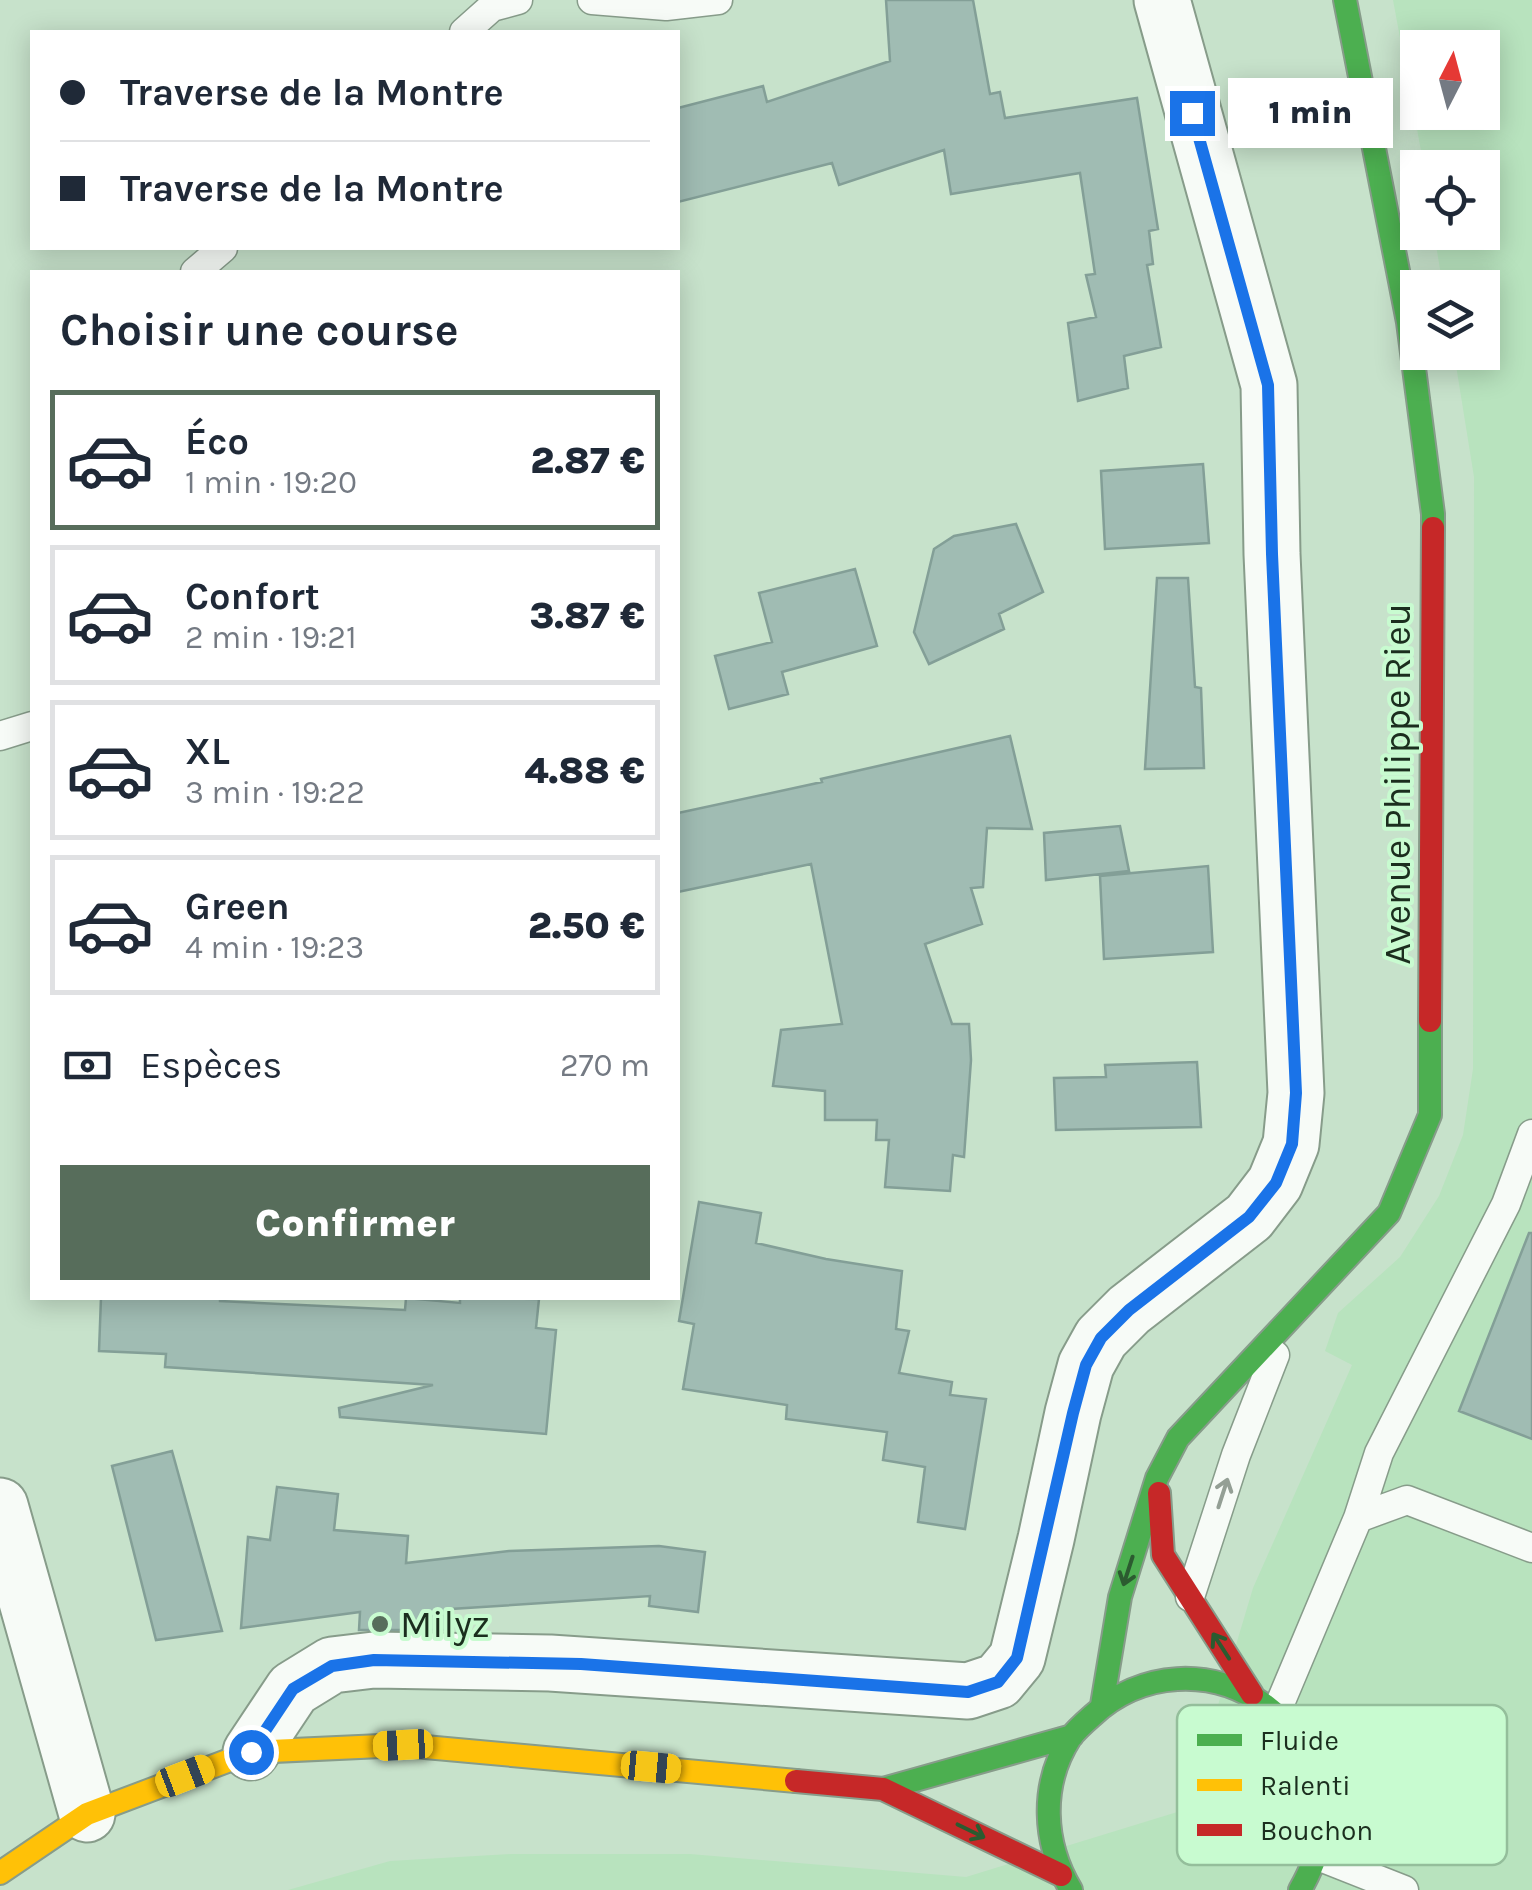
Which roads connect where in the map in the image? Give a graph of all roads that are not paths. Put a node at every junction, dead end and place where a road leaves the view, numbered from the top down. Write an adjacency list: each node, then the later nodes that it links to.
1 (518, 0): 6 (lane)
2 (592, 0): 3 (lane)
3 (718, 0)
4 (1162, 0): 23 (street)
5 (1345, 0): 12 (street, Avenue Philippe Rieu)
6 (466, 30)
7 (221, 250): 8 (lane)
8 (197, 270)
9 (30, 727): 10 (lane)
10 (0, 736)
11 (1532, 1134): 15 (lane)
12 (1291, 1315): 13 (street, Avenue Philippe Rieu); 17 (lane, one-way to 12)
13 (1157, 1478): 17 (street); 19 (street, Avenue Philippe Rieu, one-way to 19)
14 (0, 1506): 25 (street)
15 (1358, 1518): 16 (lane); 21 (lane)
16 (1532, 1548)
17 (1189, 1599): 18 (street, one-way to 17)
18 (1252, 1694): 19 (street); 20 (street)
19 (1102, 1705): 22 (street)
20 (1266, 1705)
21 (1279, 1705)
22 (1072, 1736): 24 (street); 29 (street)
23 (251, 1752): 24 (street); 25 (street)
24 (883, 1788): 29 (street, one-way to 29)
25 (87, 1814): 28 (street)
26 (1313, 1865): 30 (street)
27 (1341, 1865): 31 (lane)
28 (0, 1873)
29 (1066, 1883)
30 (1300, 1890)
31 (1404, 1890)

